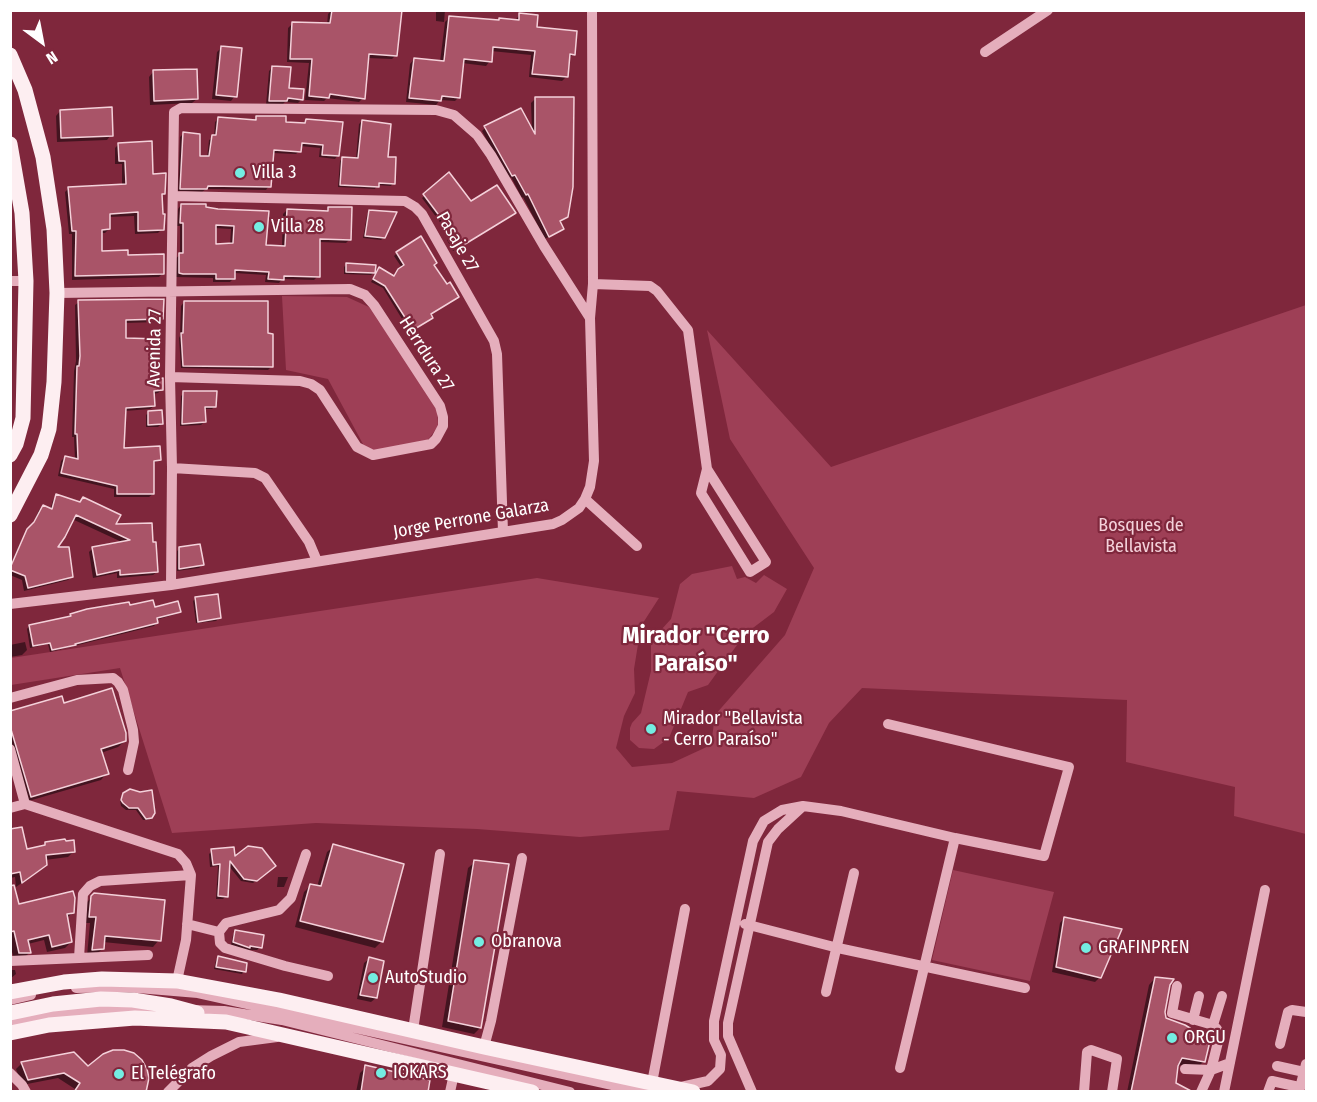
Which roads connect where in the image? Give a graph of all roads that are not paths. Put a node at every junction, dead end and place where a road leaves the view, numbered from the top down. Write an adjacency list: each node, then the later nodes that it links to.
1 (592, 10): 8 (street)
2 (1048, 10): 3 (street)
3 (985, 52)
4 (10, 55): 10 (main road)
5 (10, 144): 7 (main road)
6 (173, 196): 9 (street, Avenida 27); 11 (street, Avenida 27); 18 (street, Pasaje 27)
7 (18, 281): 13 (main road)
8 (593, 284): 11 (street); 15 (street)
9 (172, 290): 10 (street, Herrdura 27); 12 (street, Avenida 27); 12 (street, Herrdura 27)
10 (57, 293): 17 (main road)
11 (590, 318): 16 (street)
12 (170, 377): 14 (street, Avenida 27)
13 (10, 455)
14 (172, 468): 20 (street); 21 (street, Avenida 27)
15 (707, 469): 15 (street)
16 (585, 500): 18 (street, Jorge Perrone Galarza); 19 (street)
17 (10, 515)
18 (503, 532): 20 (street, Jorge Perrone Galarza)
19 (637, 546)
20 (317, 561): 21 (street, Jorge Perrone Galarza)
21 (171, 585): 22 (street, Jorge Perrone Galarza)
22 (10, 604)
23 (10, 698): 26 (street)
24 (888, 724): 30 (street)
25 (10, 749): 27 (street)
26 (128, 770)
27 (25, 804): 29 (street); 35 (street)
28 (803, 806): 30 (street); 38 (street); 40 (street)
29 (10, 808)
30 (955, 838): 46 (street)
31 (306, 854): 41 (street)
32 (440, 854): 63 (street)
33 (522, 858): 67 (street)
34 (855, 873): 42 (street)
35 (192, 875): 39 (street); 44 (street)
36 (1266, 890): 68 (street)
37 (685, 909): 76 (street)
38 (736, 921): 40 (street); 77 (street)
39 (187, 924): 41 (street); 48 (street)
40 (750, 925): 42 (street); 85 (street)
41 (219, 932): 47 (street)
42 (837, 948): 46 (street); 52 (street)
43 (148, 955): 44 (street)
44 (79, 958): 45 (street)
45 (10, 962)
46 (924, 966): 50 (street); 70 (street)
47 (328, 976)
48 (177, 981): 51 (main road); 63 (main road)
49 (1177, 986): 59 (street)
50 (1025, 988)
51 (10, 992)
52 (826, 993)
53 (1199, 996): 59 (street)
54 (1222, 996): 62 (street)
55 (10, 1000): 76 (street)
56 (184, 1010): 57 (main road); 60 (main road); 61 (street); 83 (street)
57 (10, 1012)
58 (1306, 1012): 66 (street)
59 (1193, 1020): 62 (street)
60 (226, 1022): 64 (main road); 65 (main road)
61 (10, 1024)
62 (1213, 1025): 73 (street)
63 (413, 1030): 67 (main road)
64 (10, 1033)
65 (285, 1036): 75 (main road); 80 (street)
66 (1281, 1044)
67 (484, 1047): 76 (main road)
68 (1230, 1063): 73 (street); 89 (street)
69 (1276, 1066): 71 (street)
70 (900, 1068)
71 (1305, 1068): 78 (street)
72 (1185, 1069): 73 (street)
73 (1211, 1070): 88 (street)
74 (10, 1073): 79 (street)
75 (454, 1074): 81 (street); 82 (main road)
76 (648, 1087): 77 (main road)
77 (678, 1088): 84 (main road)
78 (1300, 1090): 90 (street)
79 (26, 1092)
80 (168, 1092)
81 (450, 1092)
82 (532, 1092)
83 (570, 1092)
84 (693, 1092)
85 (752, 1092)
86 (1084, 1092): 87 (street)
87 (1112, 1092)
88 (1201, 1092)
89 (1224, 1092)
90 (1268, 1092)

